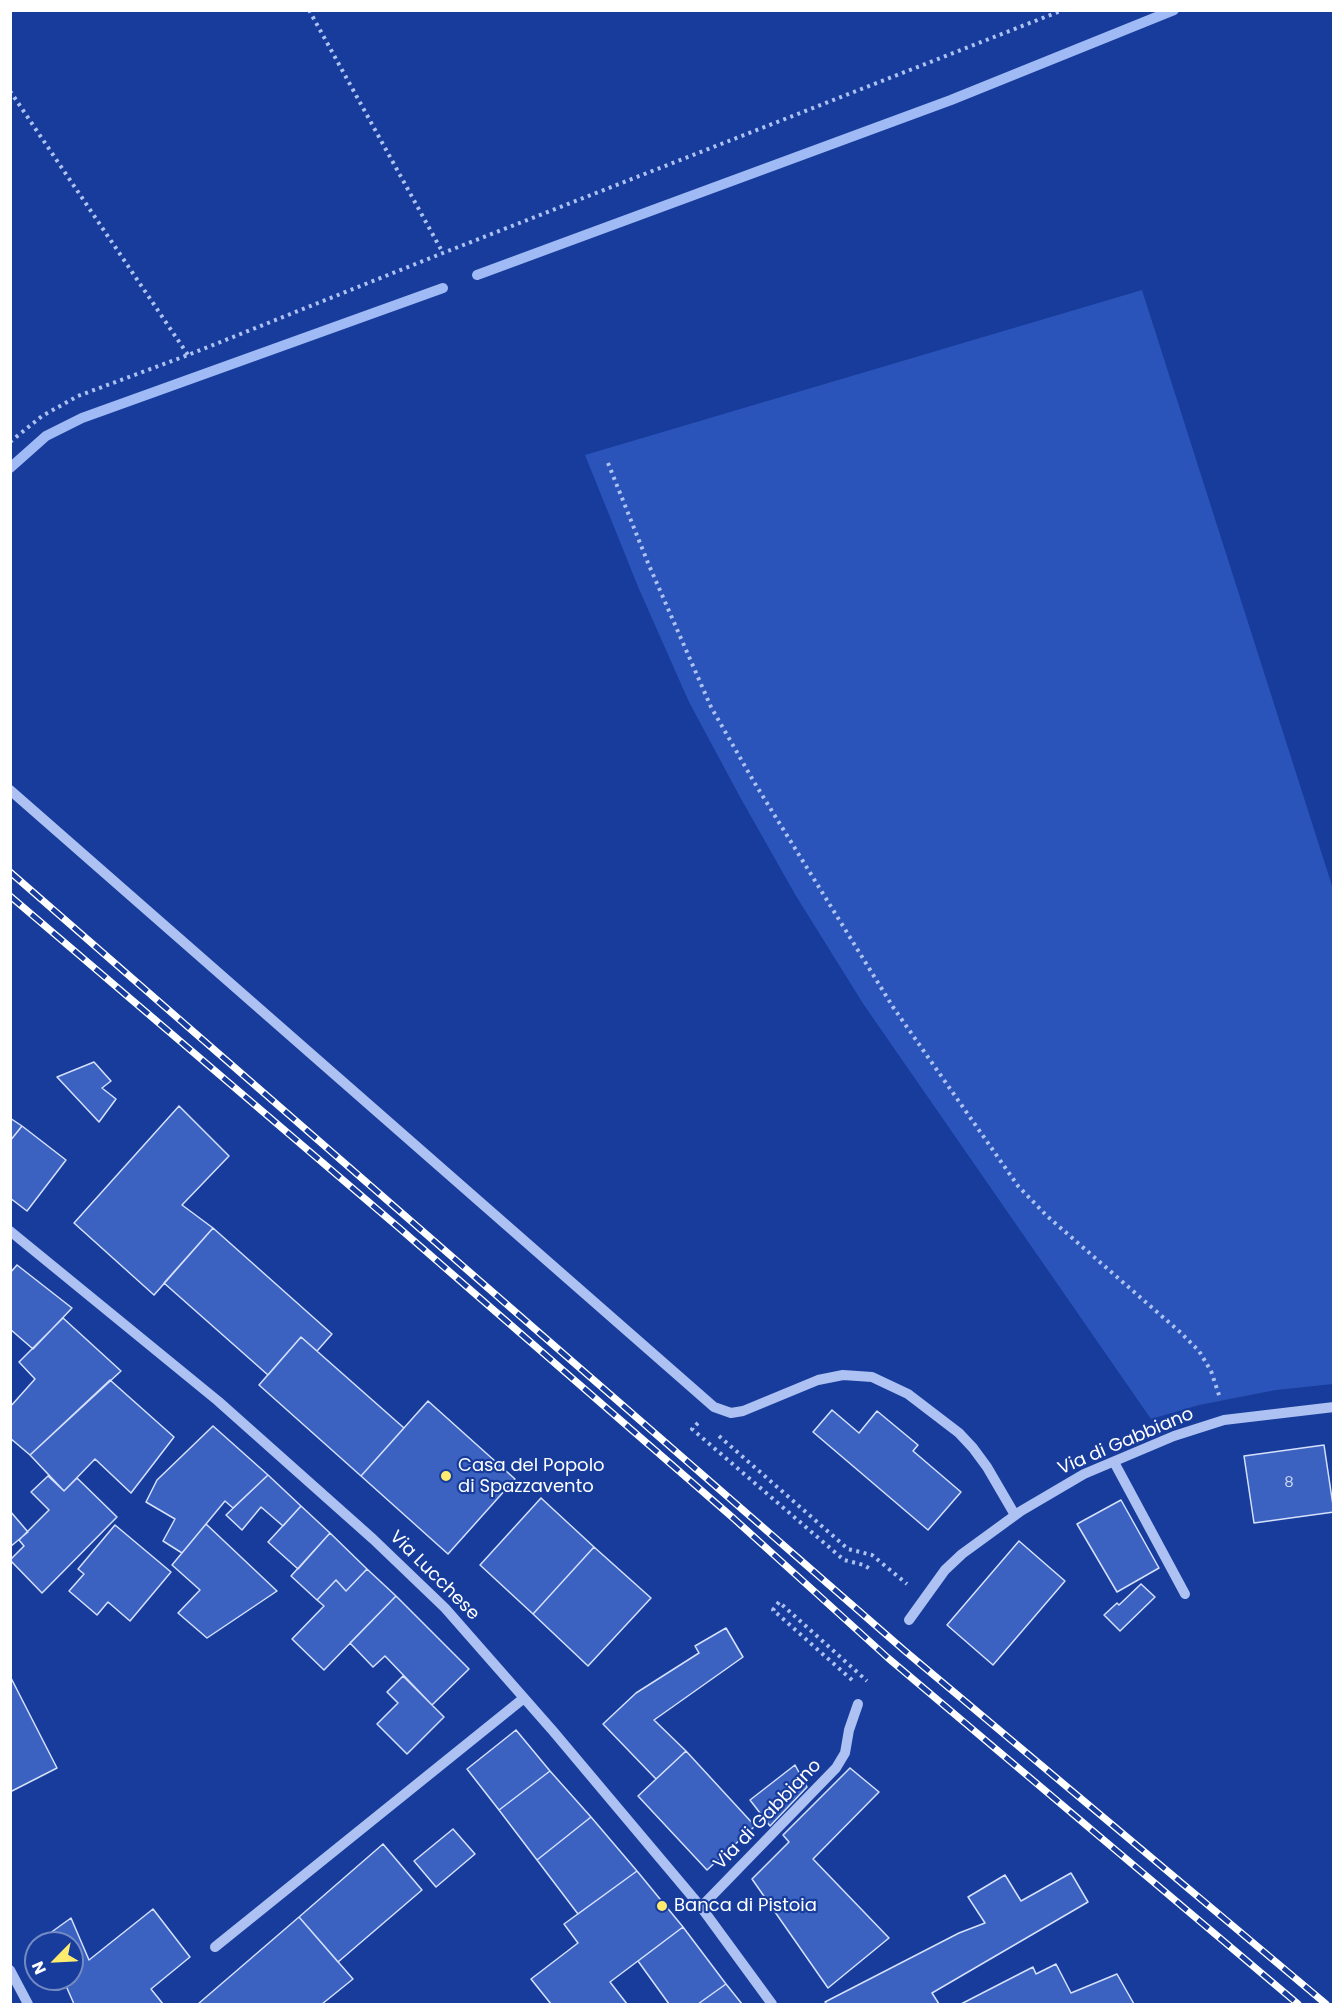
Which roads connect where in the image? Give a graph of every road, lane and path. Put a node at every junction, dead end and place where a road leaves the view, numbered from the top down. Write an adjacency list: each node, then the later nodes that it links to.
1 (309, 10): 4 (path)
2 (1063, 10): 4 (path)
3 (10, 91): 5 (path)
4 (443, 253): 5 (path)
5 (188, 355): 6 (path)
6 (10, 442)
7 (608, 463): 12 (path)
8 (10, 790): 15 (street)
9 (10, 1231): 21 (street, Via Lucchese)
10 (1334, 1407): 12 (street, Via di Gabbiano)
11 (700, 1420): 16 (path)
12 (1224, 1420): 14 (street, Via di Gabbiano)
13 (718, 1435): 18 (path)
14 (1114, 1462): 15 (street, Via di Gabbiano); 17 (street)
15 (1015, 1515): 18 (street, Via di Gabbiano)
16 (870, 1569)
17 (1185, 1594)
18 (924, 1599): 19 (street, Via di Gabbiano)
19 (909, 1620)
20 (852, 1680): 22 (path)
21 (524, 1698): 23 (street, Via Lucchese); 24 (street)
22 (858, 1704): 23 (street, Via di Gabbiano)
23 (701, 1908): 27 (street, Via Lucchese)
24 (215, 1947)
25 (10, 1970): 26 (street)
26 (28, 2004)
27 (772, 2004)

